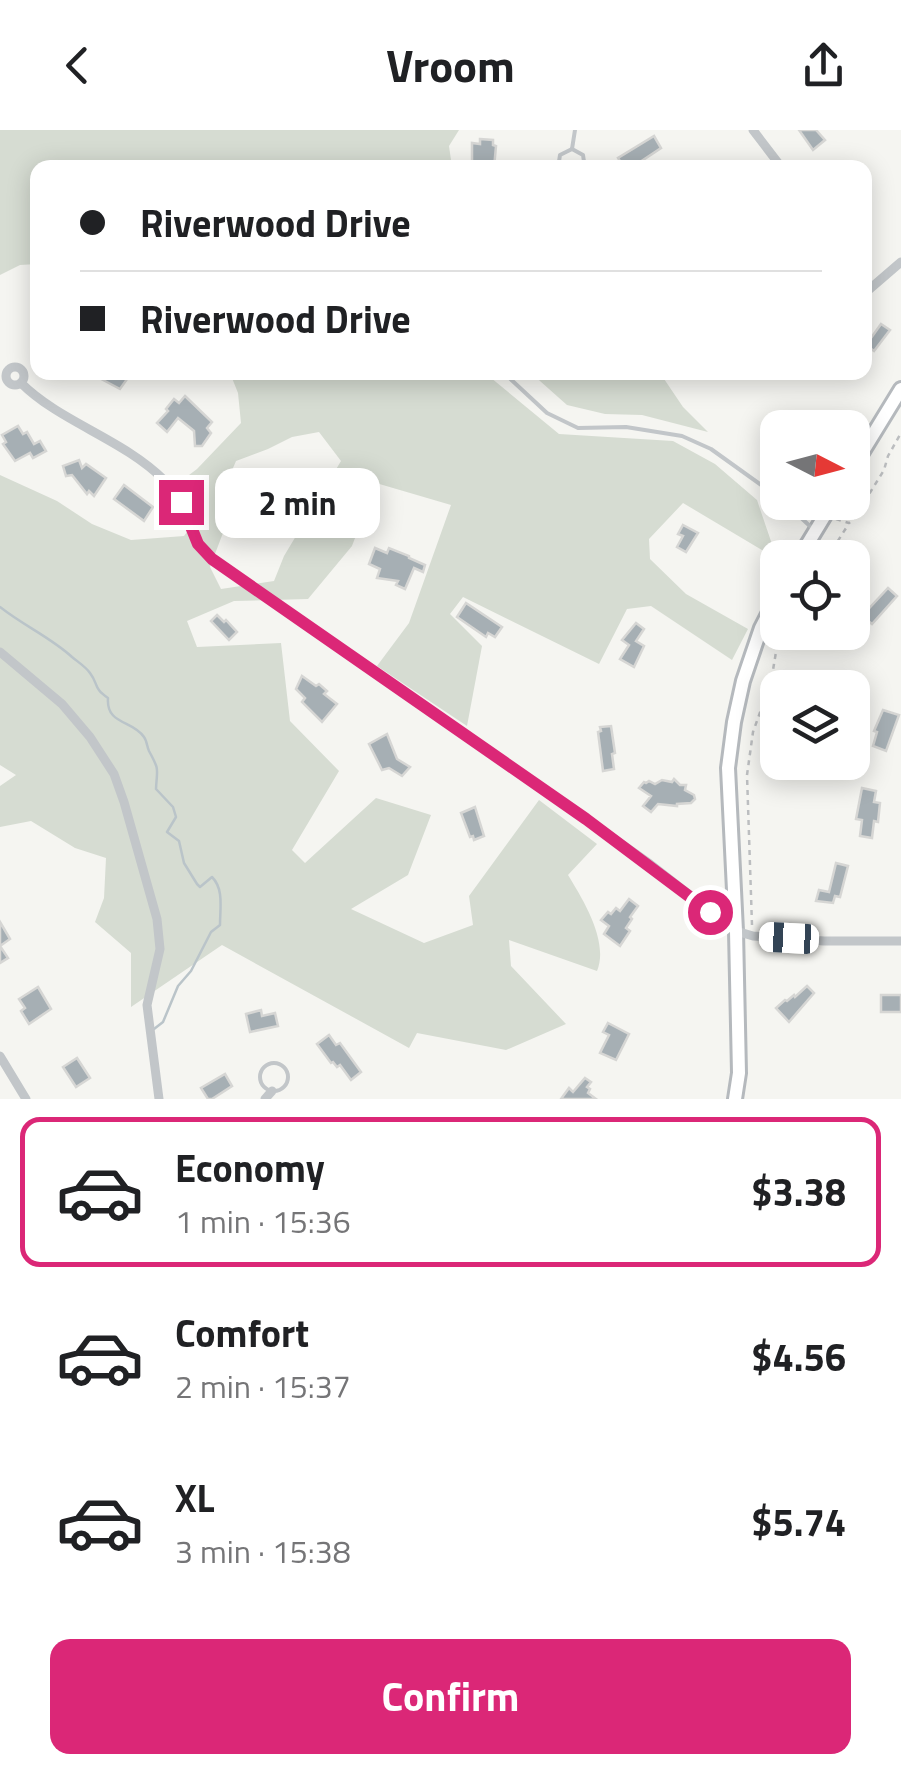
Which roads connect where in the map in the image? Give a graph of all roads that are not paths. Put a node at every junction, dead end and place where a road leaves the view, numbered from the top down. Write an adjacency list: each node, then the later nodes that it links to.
1 (575, 130): 3 (lane)
2 (753, 130): 6 (street)
3 (572, 149): 4 (lane); 5 (lane)
4 (559, 160)
5 (585, 160)
6 (776, 160)
7 (901, 262): 8 (street)
8 (872, 287)
9 (512, 380): 13 (lane)
10 (22, 383): 20 (street)
11 (901, 389): 12 (main road)
12 (870, 440)
13 (760, 485)
14 (803, 520): 16 (lane)
15 (822, 520): 16 (main road)
16 (815, 532): 17 (main road)
17 (810, 540)
18 (760, 631): 20 (main road)
19 (0, 652): 25 (street)
20 (736, 931): 21 (street); 26 (main road)
21 (901, 941)
22 (0, 1056): 24 (street)
23 (269, 1095): 23 (lane)
24 (26, 1099)
25 (159, 1099)
26 (735, 1099)

